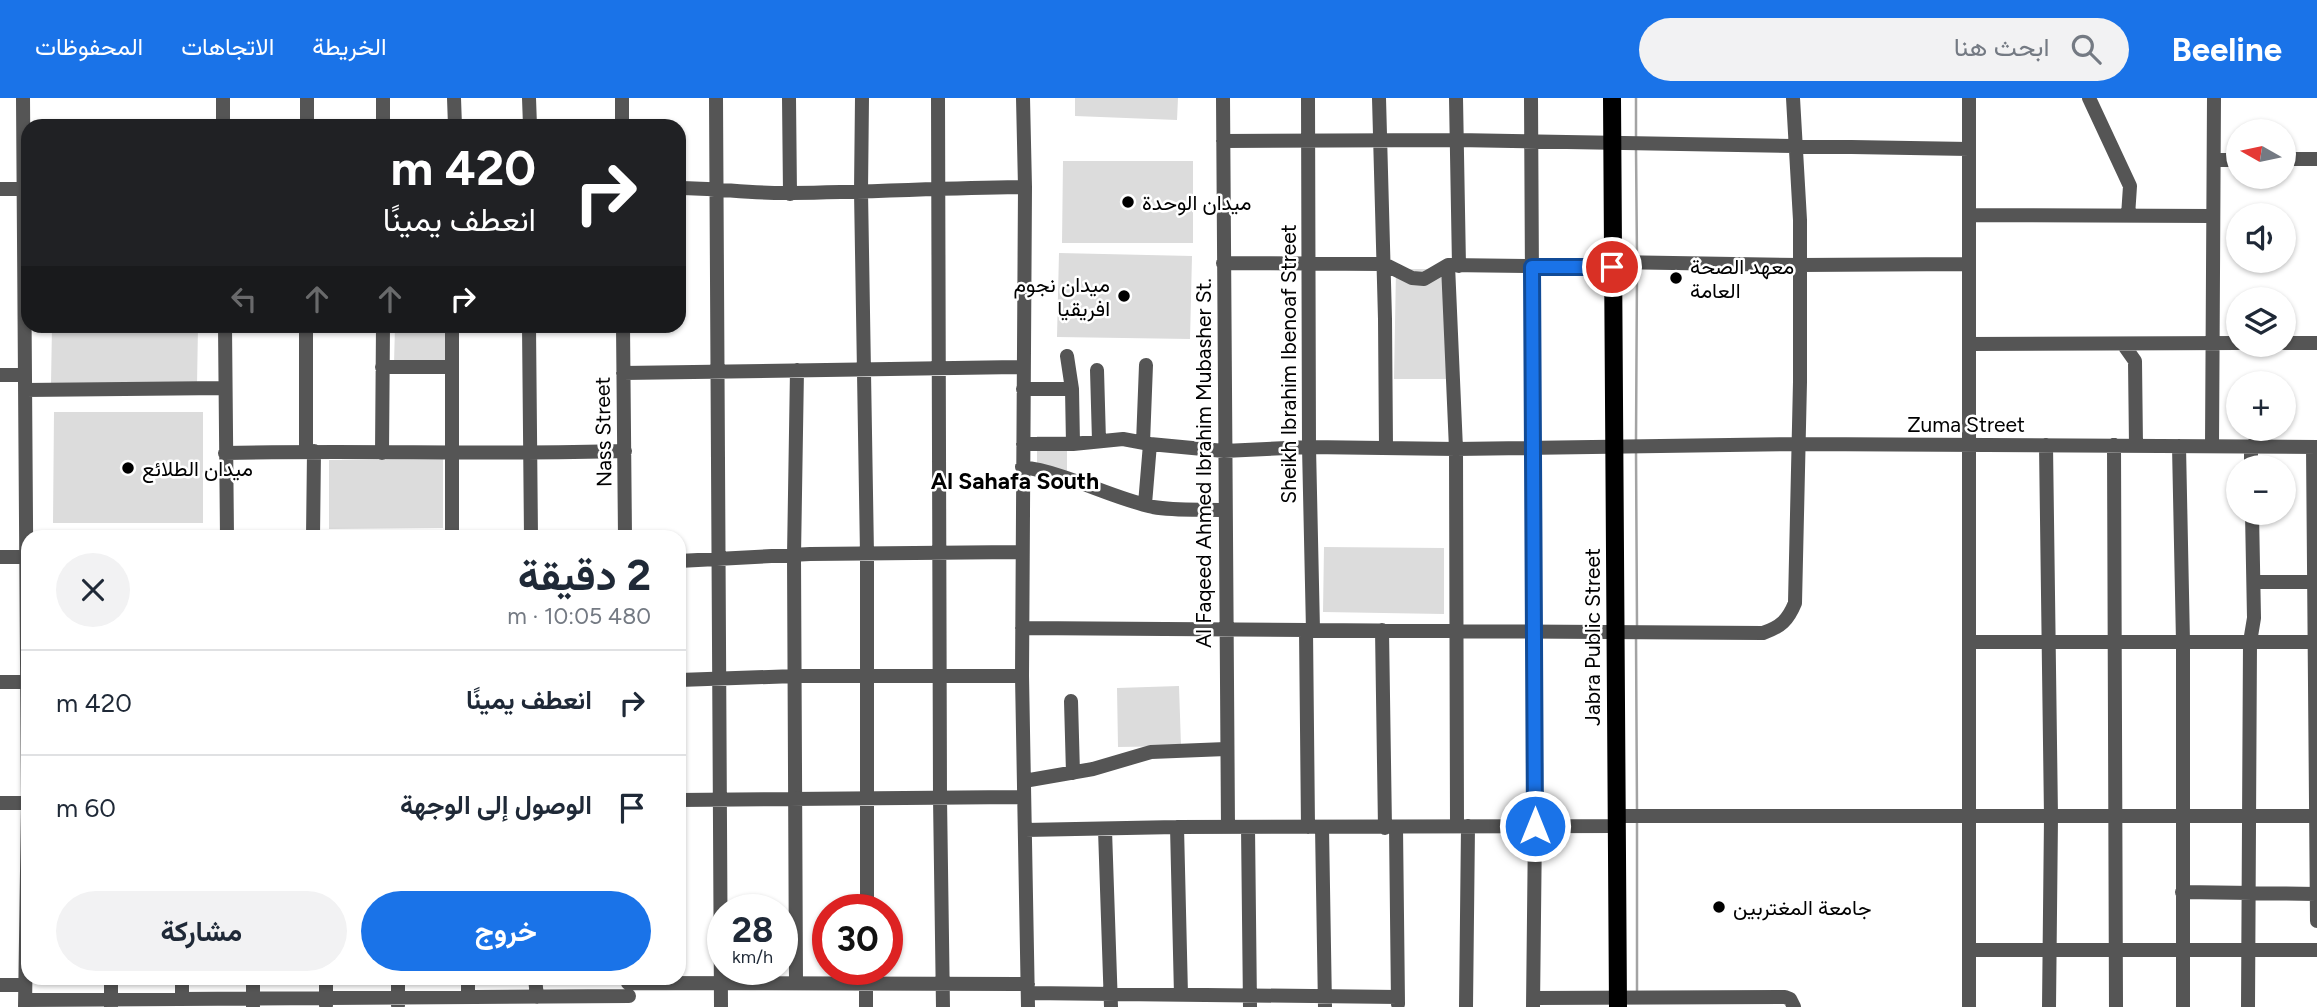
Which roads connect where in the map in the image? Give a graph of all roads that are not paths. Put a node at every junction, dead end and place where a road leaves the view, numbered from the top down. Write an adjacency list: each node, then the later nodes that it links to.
1 (23, 98): 23 (street)
2 (223, 98): 24 (street)
3 (307, 98): 25 (street)
4 (383, 98): 26 (street)
5 (454, 98): 27 (street)
6 (529, 98): 28 (street)
7 (622, 98): 29 (street)
8 (716, 98): 47 (street)
9 (789, 98): 49 (street)
10 (862, 98): 48 (street)
11 (938, 98): 45 (street)
12 (1023, 98): 42 (street)
13 (1223, 98): 31 (street, Al Faqeed Ahmed Ibrahim Mubasher St.)
14 (1308, 98): 32 (street, Sheikh Ibrahim Ibenoaf Street)
15 (1380, 98): 33 (street)
16 (1455, 98): 30 (street)
17 (1531, 98): 34 (street)
18 (1612, 98): 35 (main road, Jabra Public Street)
19 (1793, 98): 36 (street)
20 (1969, 98): 37 (street)
21 (2089, 98): 51 (street)
22 (2214, 98): 40 (street)
23 (25, 119)
24 (223, 119)
25 (307, 119)
26 (383, 119)
27 (455, 119)
28 (530, 119)
29 (622, 119)
30 (1457, 140): 33 (street); 34 (street); 58 (street)
31 (1223, 141): 32 (street); 53 (street, Al Faqeed Ahmed Ibrahim Mubasher St.)
32 (1308, 141): 33 (street); 54 (street, Sheikh Ibrahim Ibenoaf Street)
33 (1381, 141): 55 (street)
34 (1532, 142): 35 (street); 60 (street)
35 (1612, 144): 36 (street); 56 (main road, Jabra Public Street)
36 (1795, 147): 37 (street); 59 (street)
37 (1969, 149): 50 (street)
38 (2296, 159): 39 (street)
39 (2317, 159)
40 (2214, 160): 41 (street); 52 (street)
41 (2226, 160)
42 (1025, 187): 45 (street); 78 (street)
43 (21, 188): 46 (street)
44 (686, 188): 47 (street)
45 (939, 188): 48 (street); 80 (street)
46 (0, 189)
47 (717, 190): 49 (street); 81 (street)
48 (861, 191): 49 (street); 79 (street)
49 (790, 194)
50 (1969, 215): 51 (street); 57 (street)
51 (2128, 216): 52 (street)
52 (2212, 216): 68 (street)
53 (1223, 263): 54 (street); 111 (street, Al Faqeed Ahmed Ibrahim Mubasher St.)
54 (1308, 263): 55 (street); 103 (street, Sheikh Ibrahim Ibenoaf Street)
55 (1384, 264): 58 (street); 104 (street)
56 (1612, 264): 59 (street); 60 (street); 106 (main road, Jabra Public Street)
57 (1969, 264): 59 (street); 72 (street)
58 (1453, 265): 60 (street); 108 (street)
59 (1800, 265): 94 (street)
60 (1532, 267): 105 (street)
61 (25, 333): 86 (street)
62 (225, 333): 87 (street)
63 (306, 333): 109 (street)
64 (383, 333): 76 (street)
65 (452, 333): 77 (street)
66 (528, 333): 115 (street)
67 (623, 333): 84 (street, Nass Street)
68 (2213, 343): 69 (street); 73 (street); 101 (street)
69 (2226, 343)
70 (2296, 343): 71 (street)
71 (2317, 343)
72 (1969, 344): 73 (street); 96 (street)
73 (2123, 344): 99 (street)
74 (1067, 356): 89 (street)
75 (1146, 365): 93 (street)
76 (383, 367): 77 (street); 113 (street)
77 (452, 367): 114 (street)
78 (1023, 367): 80 (street); 88 (street)
79 (863, 368): 80 (street); 82 (street); 130 (street)
80 (939, 368): 128 (street)
81 (719, 370): 82 (street); 84 (street); 134 (street)
82 (797, 370): 131 (street)
83 (1097, 370): 90 (street)
84 (623, 373): 110 (street, Nass Street)
85 (0, 375): 86 (street)
86 (25, 382): 87 (street); 122 (street)
87 (224, 388): 112 (street)
88 (1023, 389): 89 (street); 91 (street)
89 (1072, 389): 92 (street)
90 (1099, 441): 92 (street, Zuma Street); 93 (street, Zuma Street)
91 (1023, 444): 95 (street, Zuma Street); 117 (street)
92 (1073, 444): 95 (street, Zuma Street)
93 (1147, 444): 111 (street, Zuma Street); 119 (street)
94 (1798, 444): 96 (street, Zuma Street); 106 (street, Zuma Street); 142 (street)
95 (1046, 445): 118 (street)
96 (1969, 445): 97 (street, Zuma Street); 145 (street)
97 (2046, 445): 98 (street, Zuma Street); 146 (street)
98 (2114, 445): 99 (street, Zuma Street); 147 (street)
99 (2136, 446): 100 (street, Zuma Street)
100 (2179, 446): 101 (street, Zuma Street); 148 (street)
101 (2212, 446): 102 (street, Zuma Street)
102 (2251, 446): 107 (street, Zuma Street); 116 (street)
103 (1308, 447): 104 (street, Zuma Street); 111 (street, Zuma Street); 141 (street, Sheikh Ibrahim Ibenoaf Street)
104 (1386, 447): 108 (street, Zuma Street)
105 (1533, 447): 106 (street, Zuma Street); 108 (street, Zuma Street); 144 (street)
106 (1614, 447): 142 (main road, Jabra Public Street)
107 (2315, 447): 136 (street)
108 (1456, 449): 143 (street)
109 (310, 451): 112 (street); 113 (street); 124 (street)
110 (625, 451): 115 (street); 127 (street, Nass Street)
111 (1224, 451): 120 (street, Al Faqeed Ahmed Ibrahim Mubasher St.)
112 (225, 453): 123 (street)
113 (382, 453): 114 (street)
114 (452, 454): 115 (street); 125 (street)
115 (530, 454): 126 (street)
116 (2251, 455)
117 (1022, 467): 118 (street); 129 (street)
118 (1043, 470): 119 (street)
119 (1145, 504): 120 (street)
120 (1224, 510): 140 (street, Al Faqeed Ahmed Ibrahim Mubasher St.)
121 (2252, 525): 137 (street)
122 (27, 530)
123 (227, 530)
124 (313, 530)
125 (452, 530)
126 (531, 530)
127 (625, 530)
128 (941, 552): 129 (street); 130 (street); 152 (street)
129 (1022, 552): 138 (street)
130 (867, 554): 131 (street); 154 (street)
131 (794, 556): 134 (street); 151 (street)
132 (0, 557): 133 (street)
133 (21, 557)
134 (718, 560): 135 (street); 155 (street)
135 (686, 561)
136 (2313, 582): 137 (street); 150 (street)
137 (2254, 583): 149 (street)
138 (1022, 628): 140 (street); 153 (street)
139 (1382, 629): 141 (street); 143 (street); 185 (street)
140 (1225, 630): 141 (street); 160 (street, Al Faqeed Ahmed Ibrahim Mubasher St.)
141 (1310, 630): 184 (street, Sheikh Ibrahim Ibenoaf Street)
142 (1615, 630): 144 (street); 178 (main road, Jabra Public Street)
143 (1455, 631): 144 (street); 179 (street)
144 (1534, 631): 180 (street)
145 (1969, 642): 146 (street); 176 (street)
146 (2049, 642): 147 (street); 177 (street)
147 (2116, 642): 148 (street); 173 (street)
148 (2183, 642): 149 (street); 174 (street)
149 (2250, 642): 150 (street); 172 (street)
150 (2315, 642): 163 (street)
151 (796, 676): 154 (street); 155 (street); 167 (street)
152 (940, 676): 153 (street); 154 (street); 166 (street)
153 (1022, 676): 162 (street)
154 (867, 677): 165 (street)
155 (721, 679): 156 (street); 169 (street)
156 (686, 680)
157 (0, 682): 158 (street)
158 (21, 682)
159 (1071, 701): 161 (street)
160 (1226, 749): 161 (street); 182 (street, Al Faqeed Ahmed Ibrahim Mubasher St.)
161 (1073, 773): 162 (street)
162 (1024, 781): 164 (street)
163 (2316, 783): 175 (street)
164 (1023, 797): 166 (street); 186 (street)
165 (867, 798): 166 (street); 167 (street); 193 (street)
166 (940, 798): 213 (street)
167 (796, 799): 169 (street); 192 (street)
168 (686, 800): 169 (street)
169 (721, 800): 191 (street)
170 (0, 803): 171 (street)
171 (21, 803)
172 (2249, 815): 174 (street); 175 (street); 190 (street)
173 (2115, 816): 174 (street); 177 (street); 200 (street)
174 (2182, 816): 189 (street)
175 (2315, 816): 188 (street)
176 (1969, 817): 177 (street); 178 (street); 196 (street)
177 (2051, 817): 197 (street)
178 (1616, 821): 180 (street); 225 (main road, Jabra Public Street)
179 (1462, 826): 180 (street); 185 (street); 234 (street)
180 (1535, 826): 229 (street)
181 (1177, 827): 182 (street); 187 (street); 216 (street)
182 (1228, 827): 183 (street)
183 (1248, 827): 184 (street); 221 (street)
184 (1315, 827): 185 (street); 223 (street, Sheikh Ibrahim Ibenoaf Street)
185 (1391, 827): 224 (street)
186 (1026, 830): 187 (street); 215 (street)
187 (1105, 830): 220 (street)
188 (2316, 862): 194 (street)
189 (2182, 892): 190 (street); 201 (street)
190 (2250, 893): 194 (street); 198 (street)
191 (720, 894)
192 (796, 894)
193 (867, 894)
194 (2316, 894): 195 (street)
195 (2317, 921)
196 (1969, 950): 197 (street); 236 (street)
197 (2050, 950): 200 (street); 237 (street)
198 (2249, 950): 199 (street); 201 (street); 240 (street)
199 (2317, 950)
200 (2117, 951): 201 (street); 238 (street)
201 (2183, 951): 239 (street)
202 (0, 985): 203 (street)
203 (25, 985): 230 (street)
204 (111, 985): 226 (street)
205 (182, 985): 218 (street)
206 (253, 985): 227 (street)
207 (326, 985): 228 (street)
208 (468, 985): 217 (street)
209 (707, 985): 214 (street)
210 (720, 985): 231 (street)
211 (866, 985): 232 (street)
212 (903, 985): 213 (street)
213 (943, 985): 215 (street); 233 (street)
214 (629, 991): 219 (street)
215 (1028, 995): 220 (street)
216 (1181, 995): 220 (street); 221 (street)
217 (468, 998): 219 (street); 222 (street)
218 (182, 999): 226 (street); 227 (street)
219 (531, 1000)
220 (1111, 1001)
221 (1250, 1001): 223 (street)
222 (398, 1002): 228 (street)
223 (1325, 1002): 224 (street)
224 (1398, 1002)
225 (1618, 1002): 229 (street); 235 (street)
226 (111, 1003): 230 (street)
227 (253, 1003): 228 (street)
228 (326, 1003)
229 (1534, 1003)
230 (25, 1004)
231 (721, 1007)
232 (866, 1007)
233 (943, 1007)
234 (1466, 1007)
235 (1794, 1007)
236 (1969, 1007)
237 (2049, 1007)
238 (2116, 1007)
239 (2183, 1007)
240 (2248, 1007)

